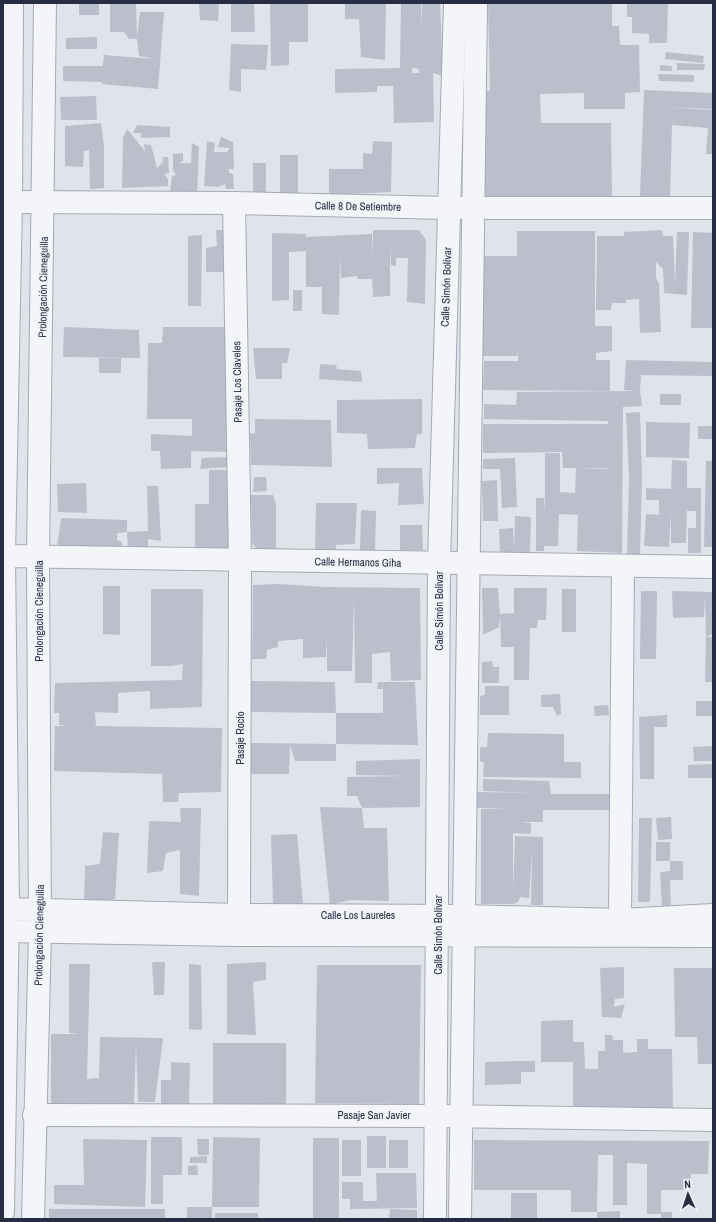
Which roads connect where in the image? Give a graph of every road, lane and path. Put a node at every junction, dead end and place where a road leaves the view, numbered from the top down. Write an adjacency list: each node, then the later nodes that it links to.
1 (12, 3): 5 (street)
2 (45, 3): 6 (street, Prolongación Cieneguilla)
3 (455, 3): 8 (street, Calle Simón Bolívar)
4 (476, 3): 9 (street)
5 (7, 202): 6 (street, Calle 8 De Setiembre); 11 (street)
6 (44, 202): 7 (street, Calle 8 De Setiembre); 12 (street, Prolongación Cieneguilla)
7 (234, 204): 8 (street, Calle 8 De Setiembre); 13 (street, Pasaje Los Claveles)
8 (448, 208): 9 (street, Calle 8 De Setiembre); 14 (street, Calle Simón Bolívar)
9 (472, 208): 10 (street, Calle 8 De Setiembre); 15 (street)
10 (713, 208)
11 (3, 556): 12 (street, Calle Hermanos Giha); 18 (street)
12 (38, 556): 13 (street, Calle Hermanos Giha); 19 (street, Prolongación Cieneguilla)
13 (240, 560): 14 (street, Calle Hermanos Giha); 20 (street, Pasaje Rocío)
14 (439, 563): 15 (street, Calle Hermanos Giha); 23 (street, Calle Simón Bolívar)
15 (468, 564): 16 (street, Calle Hermanos Giha); 24 (street)
16 (623, 566): 17 (street, Calle Hermanos Giha); 22 (street)
17 (713, 567)
18 (5, 909): 19 (street, Calle Los Laureles); 25 (street)
19 (40, 910): 20 (street, Calle Los Laureles); 26 (street, Prolongación Cieneguilla)
20 (239, 915): 23 (street, Calle Los Laureles)
21 (713, 915): 22 (street, Calle Los Laureles)
22 (620, 920): 24 (street, Calle Los Laureles)
23 (438, 926): 24 (street, Calle Los Laureles); 26 (street, Calle Los Laureles); 29 (street, Calle Simón Bolívar)
24 (465, 926): 27 (street, Calle Los Laureles); 30 (street)
25 (5, 931): 26 (street, Calle Los Laureles); 32 (street)
26 (40, 932): 28 (street, Prolongación Cieneguilla)
27 (713, 936)
28 (34, 1115): 29 (street, Pasaje San Javier); 33 (street, Prolongación Cieneguilla)
29 (437, 1116): 30 (street, Pasaje San Javier); 34 (street, Calle Simón Bolívar)
30 (462, 1116): 31 (street, Pasaje San Javier); 35 (street)
31 (713, 1120)
32 (3, 1212)
33 (33, 1219)
34 (435, 1219)
35 (460, 1219)

